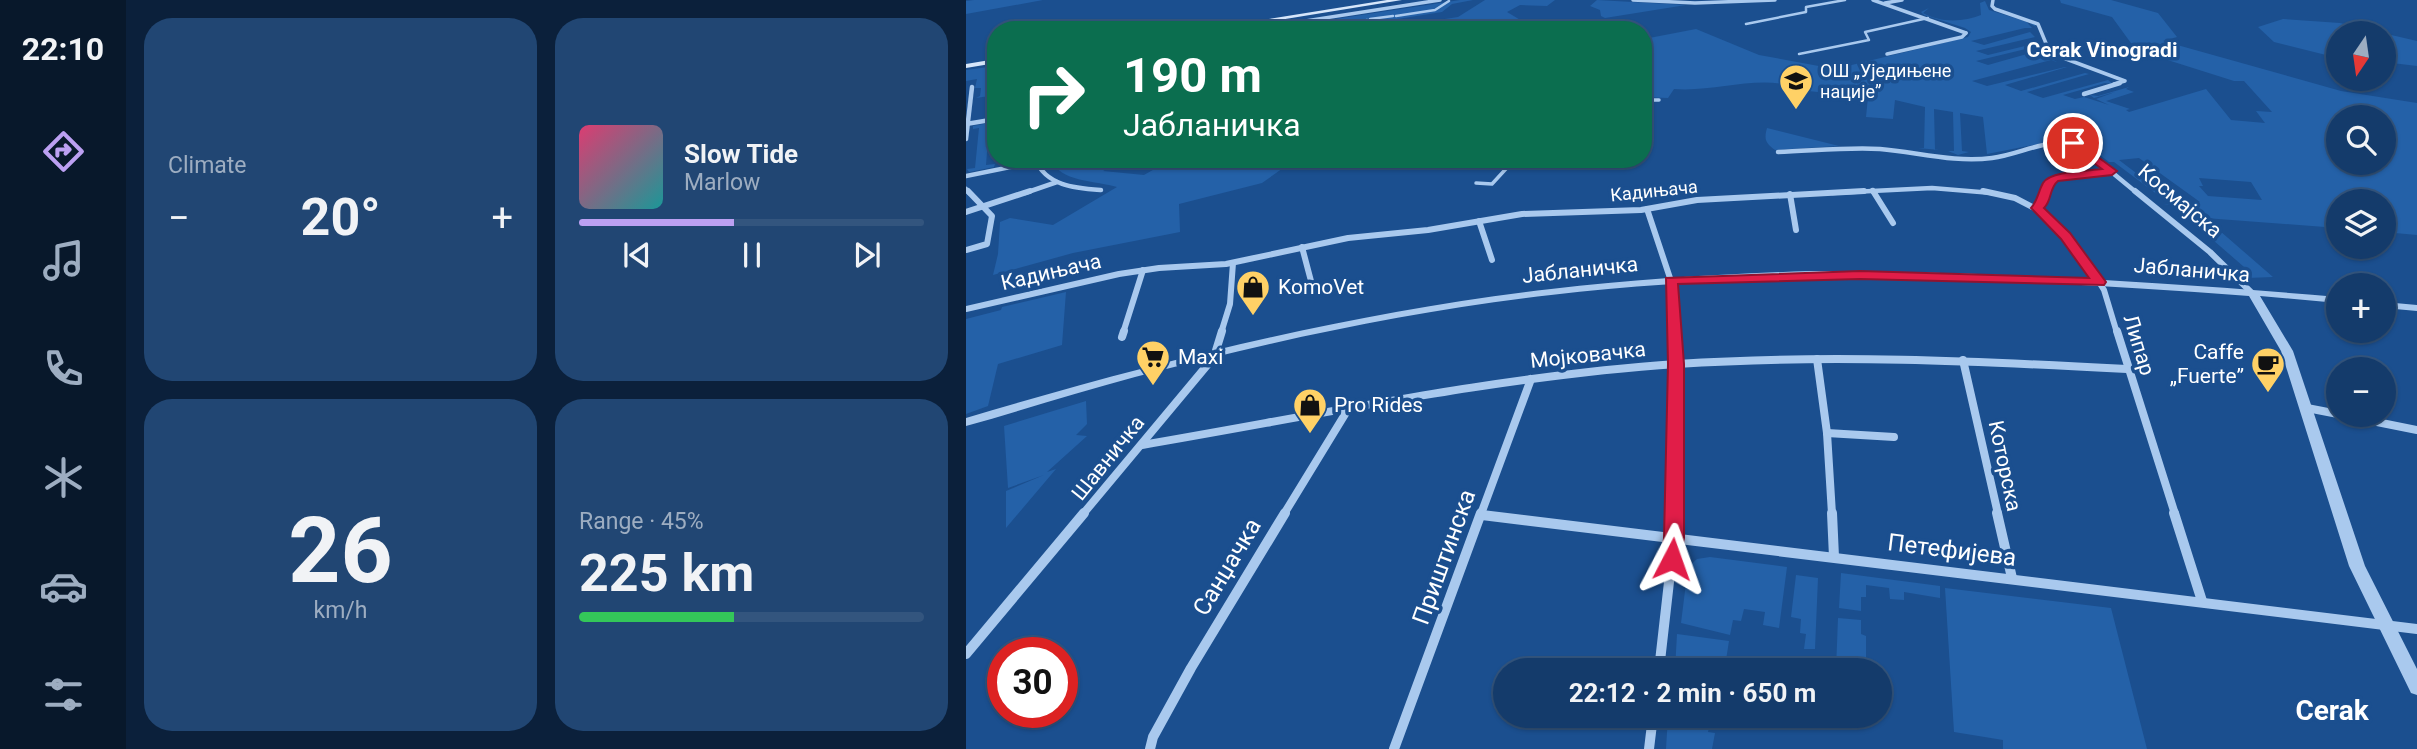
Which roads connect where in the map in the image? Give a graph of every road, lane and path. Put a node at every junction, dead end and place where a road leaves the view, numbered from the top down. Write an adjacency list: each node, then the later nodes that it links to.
1 (1399, 0): 12 (main road)
2 (1440, 0): 12 (street)
3 (1633, 0): 10 (street)
4 (1775, 0): 10 (street)
5 (1845, 0): 17 (street)
6 (1873, 0): 11 (street)
7 (1902, 0): 11 (street)
8 (1993, 0): 23 (street)
9 (1449, 1): 16 (street)
10 (1681, 1)
11 (1884, 4): 13 (street)
12 (1311, 17): 14 (main road); 15 (street)
13 (1928, 18): 18 (street); 19 (street)
14 (1278, 21)
15 (1291, 21)
16 (1365, 21)
17 (1746, 24)
18 (1799, 54)
19 (1887, 54)
20 (987, 62): 21 (main road)
21 (966, 66)
22 (972, 87): 27 (street)
23 (2084, 94)
24 (1652, 100): 25 (street)
25 (1659, 100)
26 (987, 121): 27 (street)
27 (967, 124): 28 (street)
28 (966, 139)
29 (1778, 152): 33 (street, Космајска)
30 (1003, 168): 34 (street)
31 (1039, 168): 35 (street)
32 (1507, 168): 36 (street)
33 (2112, 171): 42 (street); 56 (street, Космајска)
34 (966, 176)
35 (1057, 182): 38 (street); 41 (street)
36 (1476, 183)
37 (966, 189): 41 (street)
38 (1101, 190)
39 (1872, 190): 40 (street, Кадињача); 42 (street, Кадињача); 46 (street)
40 (1790, 194): 43 (street, Кадињача); 47 (street)
41 (984, 207): 44 (street); 49 (street)
42 (2037, 208): 55 (street, Липар)
43 (1647, 209): 45 (street, Кадињача); 54 (street)
44 (966, 212)
45 (1479, 221): 48 (street, Кадињача); 50 (street)
46 (1893, 223)
47 (1796, 230)
48 (1302, 247): 51 (street, Кадињача); 53 (street)
49 (966, 250)
50 (1492, 260)
51 (1233, 263): 52 (street, Кадињача); 62 (street, Шавничка)
52 (1143, 270): 60 (street, Кадињача); 61 (street)
53 (1311, 281)
54 (1671, 281): 55 (street, Јабланичка); 62 (street, Јабланичка); 65 (street)
55 (2100, 282): 56 (street, Јабланичка); 66 (street, Липар)
56 (2254, 295): 57 (street, Јабланичка); 68 (street, Космајска)
57 (2326, 299)
58 (2396, 306): 59 (street)
59 (2417, 308)
60 (966, 309)
61 (1122, 337)
62 (1216, 353): 71 (street, Јабланичка); 76 (street, Шавничка)
63 (1817, 359): 64 (street, Мојковачка); 65 (street, Мојковачка); 74 (street)
64 (1963, 360): 66 (street, Мојковачка); 80 (street, Которска)
65 (1676, 364): 67 (street, Мојковачка); 78 (street)
66 (2127, 369): 81 (street, Липар)
67 (1531, 379): 69 (street, Мојковачка); 77 (street, Приштинска)
68 (2307, 408): 70 (street); 82 (street, Космајска)
69 (1348, 411): 76 (street, Мојковачка); 88 (street, Санџачка)
70 (2326, 411)
71 (966, 422)
72 (2396, 426): 73 (street)
73 (2417, 430)
74 (1826, 433): 75 (street); 79 (street)
75 (1894, 438)
76 (1142, 445): 84 (street, Шавничка)
77 (1482, 515): 78 (street, Петефијева); 89 (street, Приштинска)
78 (1674, 538): 79 (street, Петефијева); 85 (street)
79 (1834, 557): 80 (street, Петефијева)
80 (2012, 578): 81 (street, Петефијева)
81 (2202, 601): 82 (street, Петефијева)
82 (2384, 623): 83 (street, Петефијева); 86 (street, Космајска)
83 (2417, 629)
84 (966, 654)
85 (1660, 658)
86 (2417, 687)
87 (1652, 728): 90 (street)
88 (1150, 749)
89 (1394, 749)
90 (1649, 749)

